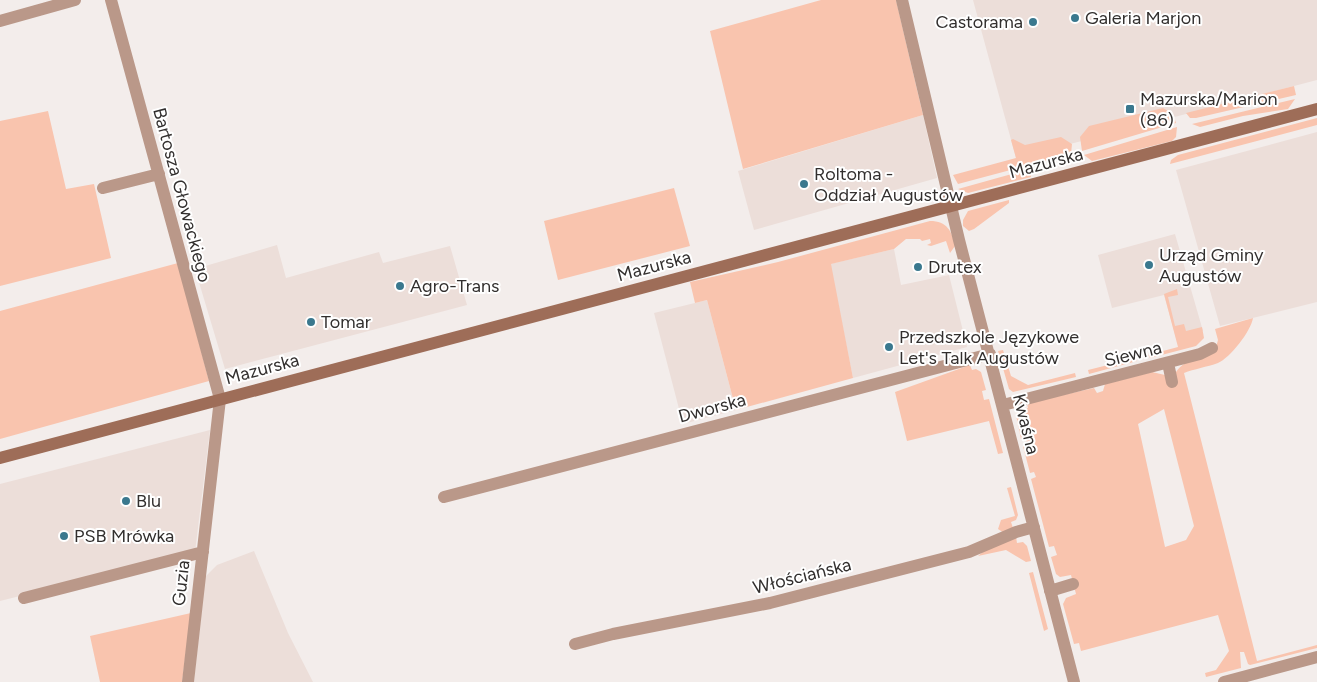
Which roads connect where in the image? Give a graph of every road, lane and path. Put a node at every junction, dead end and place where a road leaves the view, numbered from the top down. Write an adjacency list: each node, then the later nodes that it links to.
1 (74, 0): 4 (street)
2 (111, 0): 6 (street, Bartosza Głowackiego)
3 (902, 0): 8 (street, Kwaśna)
4 (0, 21)
5 (1317, 109): 8 (main road, Mazurska)
6 (159, 174): 7 (street); 13 (street, Bartosza Głowackiego)
7 (103, 188)
8 (952, 206): 10 (street, Kwaśna); 13 (main road, Mazurska)
9 (1212, 348): 11 (street, Siewna)
10 (990, 354): 14 (street, Kwaśna); 16 (street, Dworska)
11 (1168, 363): 12 (street); 14 (street, Siewna)
12 (1172, 382)
13 (220, 398): 15 (main road, Mazurska); 18 (street, Guzia)
14 (1003, 405): 17 (street, Kwaśna)
15 (0, 458)
16 (444, 497)
17 (1034, 527): 20 (street, Kwaśna); 22 (street, Włościańska)
18 (202, 552): 21 (street); 24 (street, Guzia)
19 (1073, 584): 20 (street)
20 (1050, 591): 25 (street, Kwaśna)
21 (24, 598)
22 (575, 644)
23 (1317, 657): 26 (street)
24 (188, 682)
25 (1074, 682)
26 (1224, 682)

